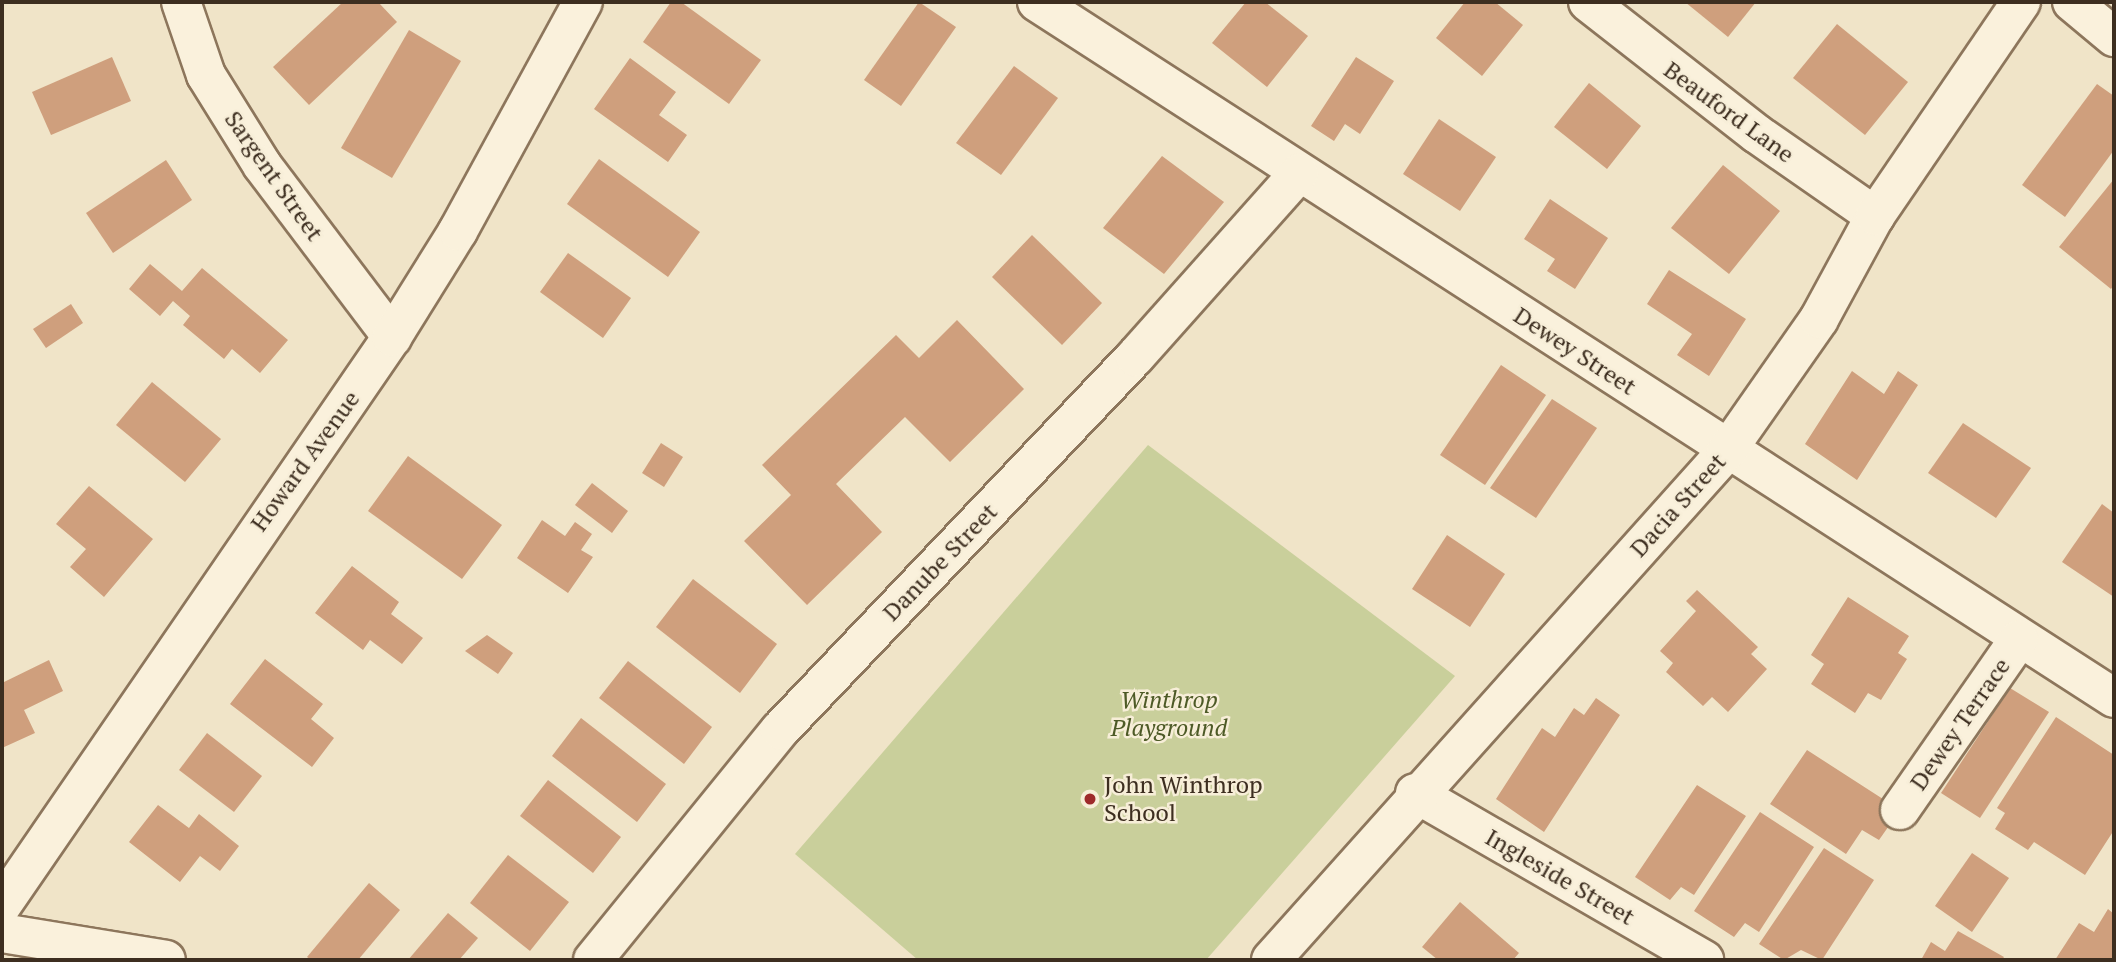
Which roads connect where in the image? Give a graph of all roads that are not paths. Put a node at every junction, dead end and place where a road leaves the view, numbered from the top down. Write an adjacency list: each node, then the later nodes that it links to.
1 (181, 2): 10 (street, Sargent Street)
2 (583, 2): 10 (street, Howard Avenue)
3 (1037, 2): 8 (street, Dewey Street)
4 (1588, 2): 9 (street, Beauford Lane)
5 (2021, 2): 9 (street, Dacia Street)
6 (2073, 2): 7 (street)
7 (2114, 37)
8 (1299, 173): 11 (street, Dewey Street); 19 (street, Danube Street)
9 (1875, 216): 11 (street, Dacia Street)
10 (392, 337): 16 (street, Howard Avenue)
11 (1726, 452): 12 (street, Dewey Street); 14 (street, Dacia Street)
12 (2019, 639): 13 (street, Dewey Street); 15 (street, Dewey Terrace)
13 (2114, 698)
14 (1415, 793): 20 (street, Dacia Street); 21 (street, Ingleside Street)
15 (1900, 810)
16 (2, 905)
17 (2, 933): 18 (street)
18 (166, 960)
19 (593, 960)
20 (1271, 960)
21 (1704, 960)

